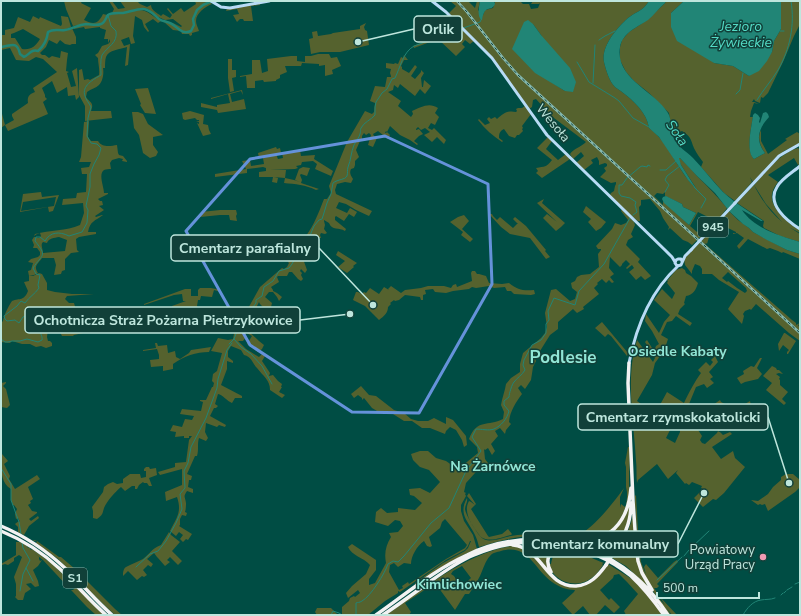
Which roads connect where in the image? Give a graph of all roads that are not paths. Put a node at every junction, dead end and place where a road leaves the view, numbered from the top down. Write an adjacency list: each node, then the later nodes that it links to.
1 (211, 1): 2 (main road)
2 (269, 1)
3 (432, 1): 7 (main road, Wesoła)
4 (800, 145): 8 (main road, 945, bridge)
5 (800, 166): 6 (main road)
6 (800, 229)
7 (666, 251): 8 (main road, Wesoła); 9 (main road, Wesoła)
8 (680, 260): 9 (main road); 10 (main road)
9 (675, 263): 10 (main road, Wesoła); 11 (main road)
10 (678, 266): 11 (main road)
11 (668, 276): 12 (main road)
12 (629, 363): 13 (highway)
13 (631, 452): 14 (highway); 15 (highway)
14 (630, 488): 19 (highway); 23 (highway)
15 (633, 501): 23 (highway); 25 (highway)
16 (1, 526): 18 (highway, S1)
17 (1, 531): 18 (highway, S1)
18 (12, 533): 21 (highway, S1)
19 (566, 542): 25 (highway); 28 (highway)
20 (504, 545): 22 (highway); 24 (highway); 29 (highway)
21 (34, 546): 26 (highway, S1); 27 (highway, S1)
22 (570, 546): 24 (highway); 30 (highway)
23 (612, 555): 24 (highway, bridge)
24 (605, 565)
25 (662, 606): 31 (highway)
26 (106, 615)
27 (112, 615)
28 (376, 615)
29 (383, 615)
30 (664, 615)
31 (668, 615)

